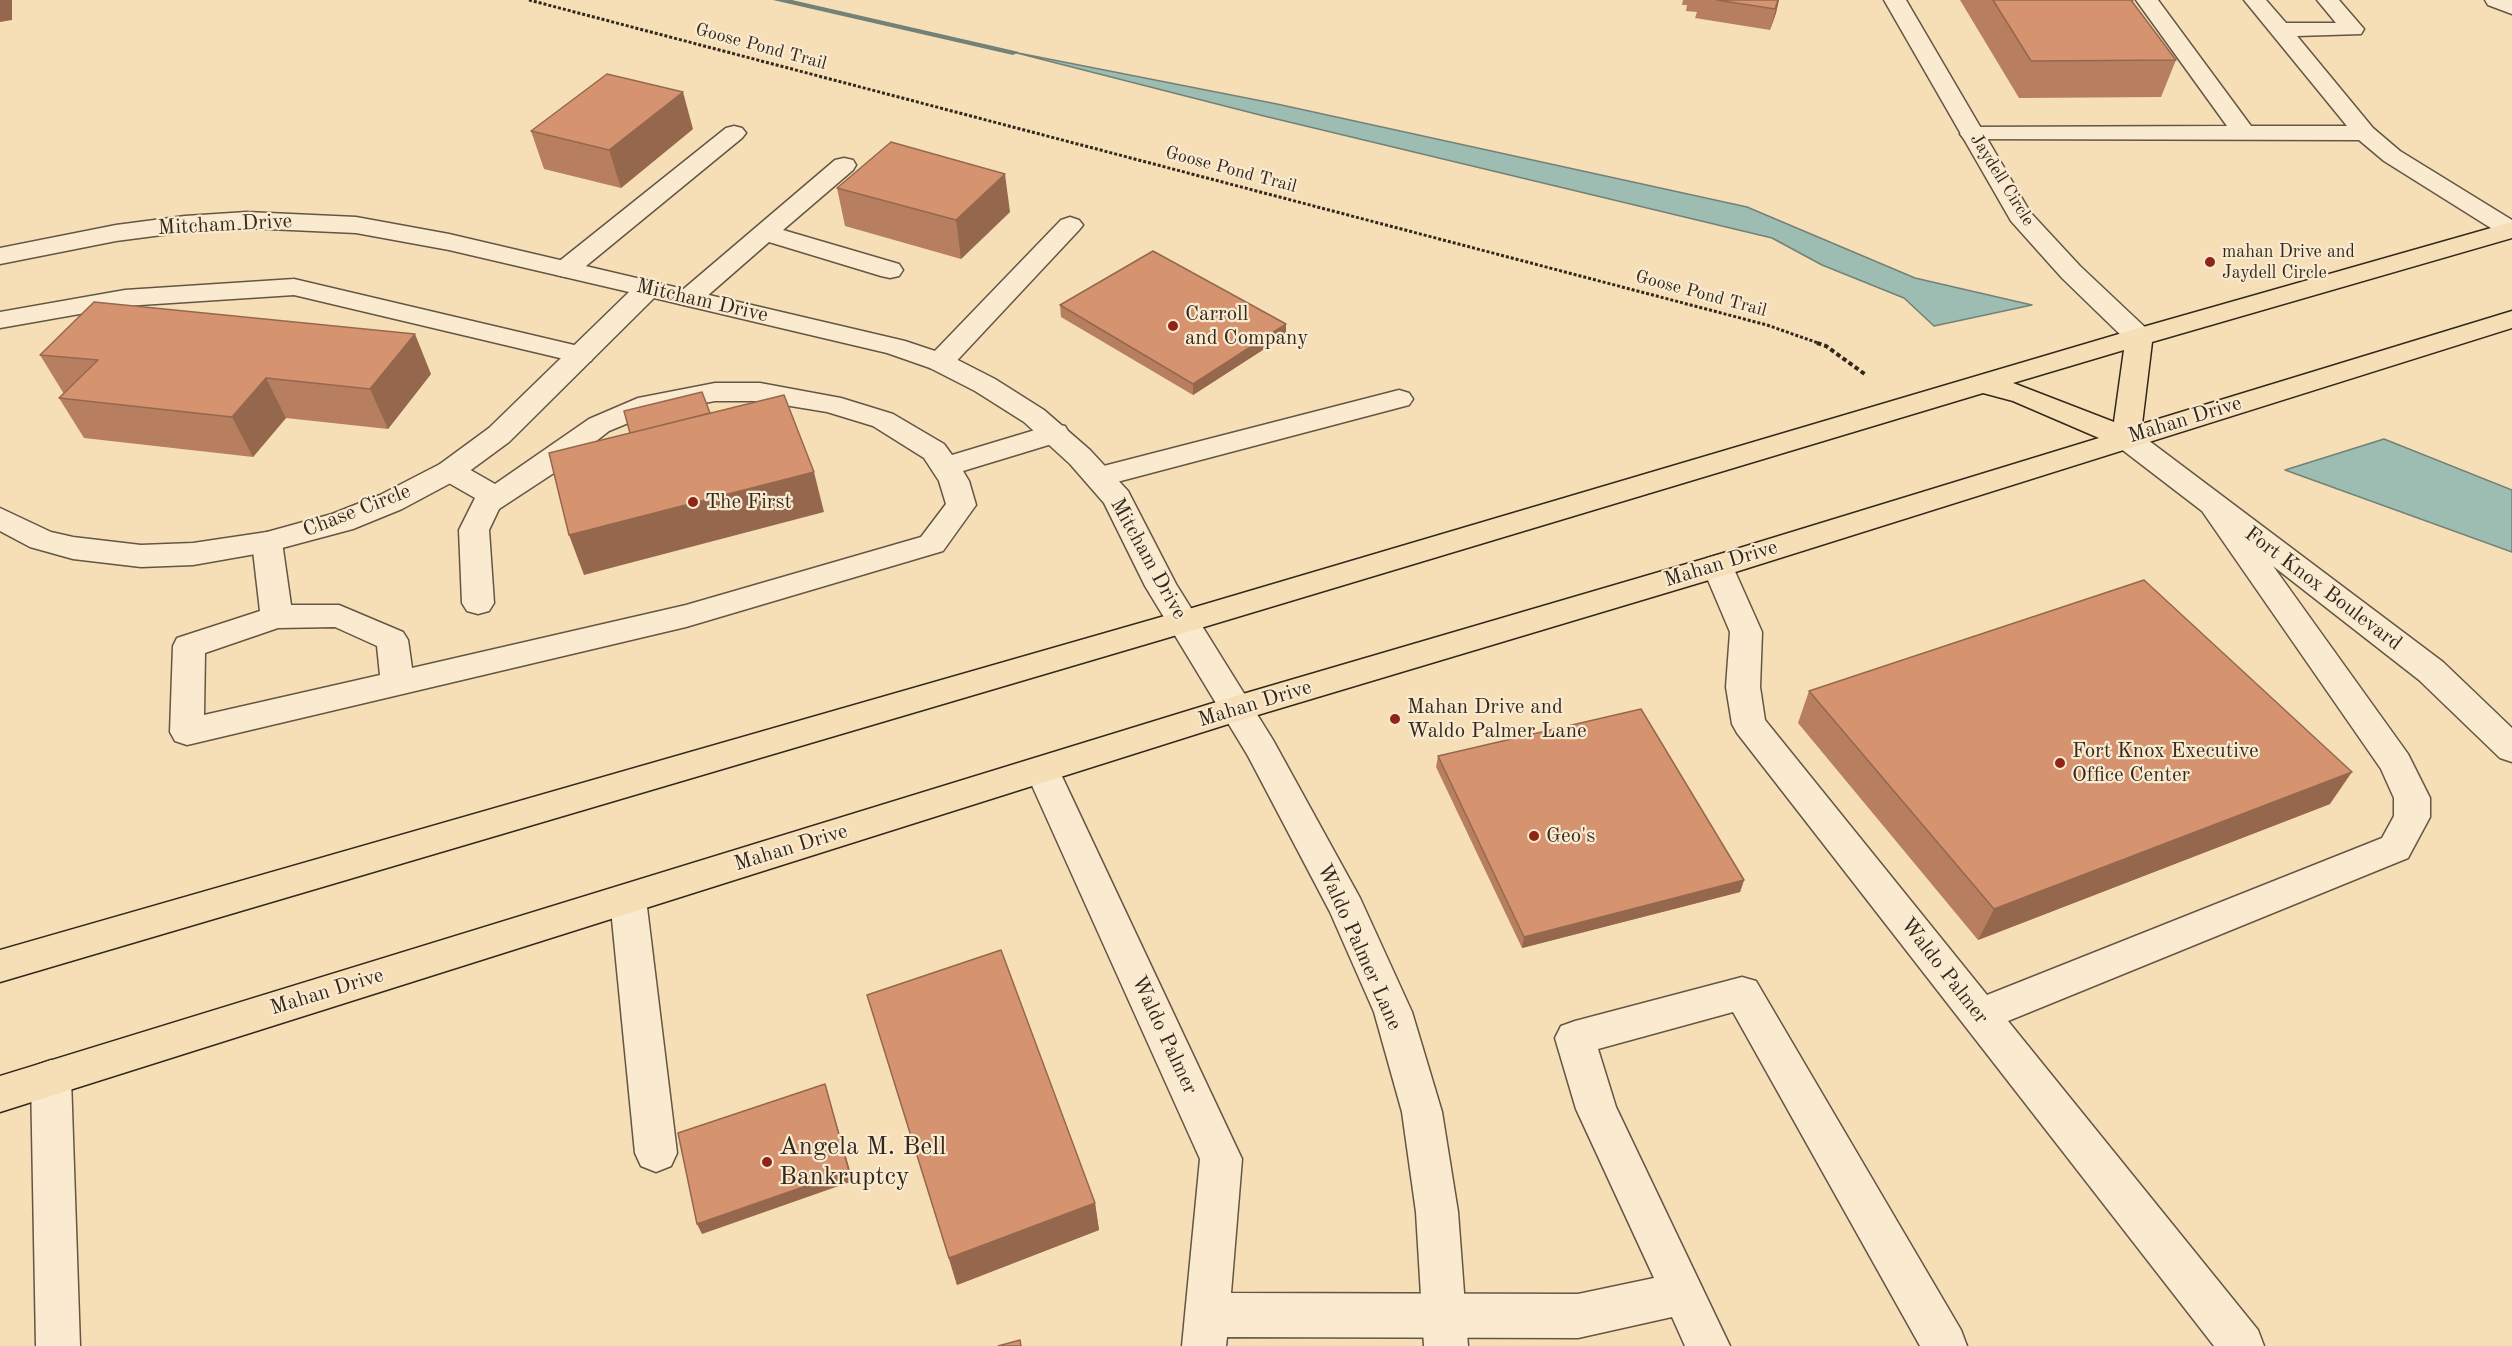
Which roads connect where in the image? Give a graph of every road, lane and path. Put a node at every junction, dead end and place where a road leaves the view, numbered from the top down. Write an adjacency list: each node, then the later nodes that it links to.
1 (529, 0): 29 (path, Goose Pond Trail)
2 (1895, 0): 11 (street, Jaydell Circle)
3 (2147, 0): 12 (street)
4 (2255, 0): 8 (street)
5 (2328, 0): 8 (street)
6 (2496, 0): 7 (street)
7 (2512, 9)
8 (2279, 30): 10 (street)
9 (734, 133): 18 (street)
10 (2365, 133): 12 (street); 15 (street)
11 (1972, 134): 12 (street); 24 (street, Jaydell Circle)
12 (2245, 134)
13 (844, 165): 16 (street)
14 (1070, 225): 26 (street)
15 (2512, 230): 24 (main road)
16 (765, 232): 19 (street); 21 (street)
17 (0, 256): 18 (street, Mitcham Drive)
18 (566, 269): 20 (street, Mitcham Drive)
19 (890, 270)
20 (648, 289): 21 (street, Mitcham Drive); 25 (street, Chase Circle)
21 (689, 298): 26 (street, Mitcham Drive)
22 (2512, 319): 31 (main road, Mahan Drive)
23 (0, 320): 25 (street)
24 (2139, 337): 27 (main road); 31 (main road)
25 (581, 354): 33 (street, Chase Circle)
26 (940, 362): 30 (street, Mitcham Drive)
27 (1983, 384): 29 (main road); 31 (main road)
28 (1399, 399): 34 (street)
29 (1908, 405): 42 (main road)
30 (1054, 433): 32 (street); 34 (street, Mitcham Drive)
31 (2126, 438): 36 (street, Fort Knox Boulevard); 39 (main road, Mahan Drive)
32 (945, 467): 35 (street); 43 (street)
33 (450, 471): 35 (street); 38 (street, Chase Circle)
34 (1098, 477): 42 (street, Mitcham Drive)
35 (495, 497): 40 (street)
36 (2213, 505): 45 (street, Fort Knox Boulevard); 49 (street)
37 (0, 518): 38 (street, Chase Circle)
38 (267, 543): 41 (street)
39 (1718, 566): 44 (main road, Mahan Drive); 49 (street, Waldo Palmer)
40 (478, 603)
41 (277, 617): 43 (street); 43 (street)
42 (1183, 622): 44 (street, Mitcham Drive); 48 (main road)
43 (398, 683)
44 (1236, 709): 46 (main road, Mahan Drive); 55 (street, Waldo Palmer Lane)
45 (2512, 749)
46 (1042, 770): 47 (main road, Mahan Drive); 54 (street, Waldo Palmer)
47 (628, 898): 50 (main road, Mahan Drive); 52 (street)
48 (0, 966)
49 (1979, 1015): 59 (street, Waldo Palmer)
50 (51, 1078): 51 (main road, Mahan Drive); 56 (street)
51 (0, 1094)
52 (656, 1153)
53 (1683, 1293): 55 (street, Waldo Palmer); 57 (street); 58 (street)
54 (1205, 1330): 55 (street, Waldo Palmer)
55 (1445, 1331)
56 (58, 1346)
57 (1708, 1346)
58 (1946, 1346)
59 (2242, 1346)

